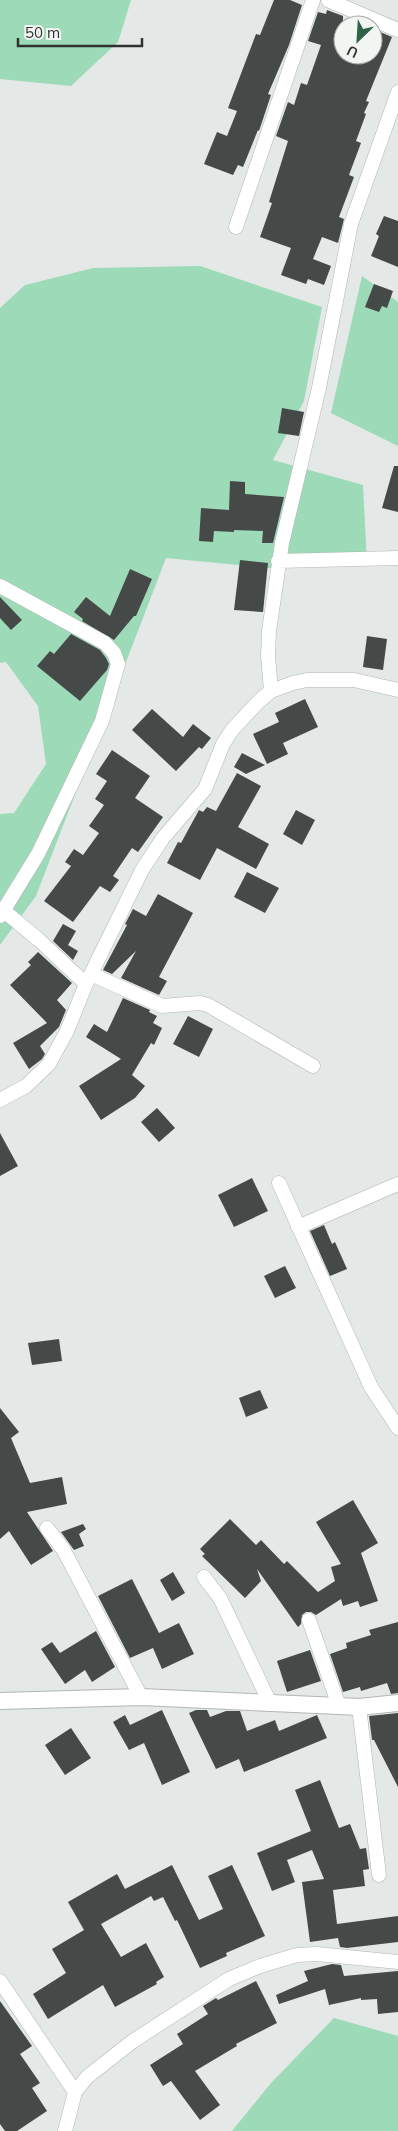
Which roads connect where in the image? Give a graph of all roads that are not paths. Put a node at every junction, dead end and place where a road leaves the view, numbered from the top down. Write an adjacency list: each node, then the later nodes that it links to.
1 (313, 0): 5 (street)
2 (328, 0): 3 (street)
3 (398, 30)
4 (398, 92): 7 (street)
5 (236, 227)
6 (398, 558): 7 (street)
7 (278, 561): 10 (street)
8 (0, 586): 11 (street)
9 (398, 690): 10 (street)
10 (271, 691): 12 (street)
11 (2, 914): 12 (street)
12 (89, 979): 13 (street); 14 (street)
13 (313, 1066)
14 (0, 1100)
15 (279, 1183): 17 (street)
16 (398, 1184): 17 (street)
17 (298, 1227): 18 (street)
18 (398, 1428)
19 (47, 1528): 22 (street)
20 (204, 1577): 25 (street)
21 (309, 1620): 26 (street)
22 (141, 1697): 23 (street); 25 (street)
23 (0, 1701)
24 (398, 1703): 27 (street)
25 (270, 1704): 26 (street)
26 (339, 1706): 27 (street)
27 (359, 1707): 28 (street)
28 (379, 1875)
29 (398, 1962): 31 (street)
30 (0, 1981): 31 (street)
31 (75, 2092): 32 (street)
32 (67, 2130)

